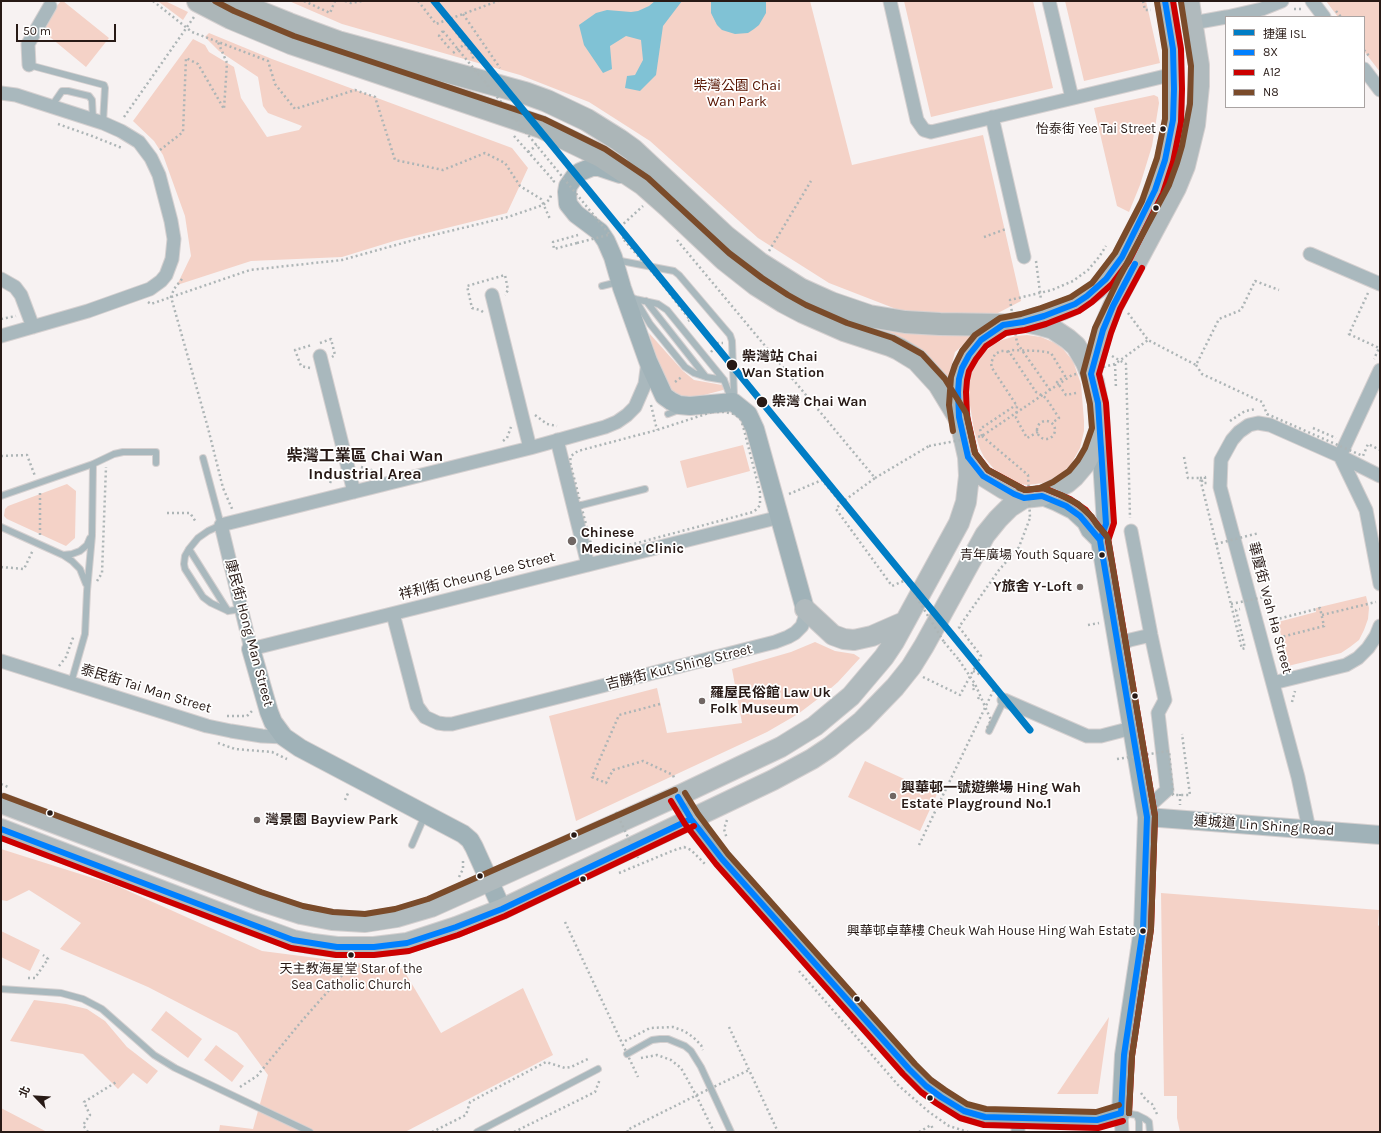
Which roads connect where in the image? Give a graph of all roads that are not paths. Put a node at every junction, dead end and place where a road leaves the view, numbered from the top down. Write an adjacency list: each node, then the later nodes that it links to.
1 (232, 1): 34 (highway)
2 (890, 1): 22 (street)
3 (1049, 1): 20 (street)
4 (1165, 1): 14 (main road)
5 (1189, 1): 13 (main road)
6 (1282, 1): 10 (street)
7 (1312, 1): 11 (street)
8 (50, 6): 15 (street)
9 (197, 7): 24 (highway)
10 (1230, 16)
11 (1323, 16)
12 (1225, 17): 13 (street)
13 (1194, 23): 14 (main road); 40 (main road)
14 (1170, 28): 17 (main road)
15 (29, 65): 23 (lane)
16 (1365, 70): 18 (street)
17 (1174, 74): 20 (street); 34 (main road)
18 (1380, 90)
19 (1, 93): 21 (street)
20 (1072, 98): 22 (street)
21 (51, 107): 23 (street); 23 (lane)
22 (992, 117): 26 (street)
23 (100, 118): 35 (street)
24 (645, 194): 27 (street); 46 (highway)
25 (1310, 254): 30 (street)
26 (1029, 256)
27 (613, 257): 31 (street); 45 (lane)
28 (1, 279): 35 (street)
29 (602, 286): 31 (lane)
30 (1375, 287)
31 (625, 289): 33 (lane); 38 (street); 41 (lane)
32 (498, 297): 49 (street)
33 (646, 301): 41 (lane); 42 (lane)
34 (1013, 323): 40 (main road); 46 (main road)
35 (33, 327): 36 (street)
36 (1, 336)
37 (325, 358): 57 (street)
38 (648, 362): 43 (street); 48 (street)
39 (1380, 370): 51 (street)
40 (1091, 374): 47 (main road)
41 (706, 377): 42 (lane)
42 (724, 380): 45 (lane)
43 (690, 406): 44 (lane); 45 (street)
44 (668, 414)
45 (748, 414): 61 (street, 吉勝街 Kut Shing Street)
46 (959, 417): 50 (main road)
47 (1100, 429): 59 (main road); 66 (street)
48 (557, 440): 49 (street); 60 (street)
49 (530, 448): 57 (street)
50 (960, 453): 59 (main road); 76 (main road)
51 (1340, 456): 55 (street); 70 (street); 83 (street, 華廈街 Wah Ha Street)
52 (203, 458): 62 (lane)
53 (156, 463): 54 (lane)
54 (93, 464): 58 (lane); 65 (lane)
55 (1380, 476)
56 (645, 489): 60 (lane)
57 (354, 492): 62 (street)
58 (1, 496)
59 (1033, 497): 66 (street); 92 (main road)
60 (578, 506): 69 (street)
61 (780, 516): 69 (street, 祥利街 Cheung Lee Street); 72 (street, 吉勝街 Kut Shing Street)
62 (221, 525): 67 (lane); 73 (street, 康民街 Hong Man Street)
63 (1, 527): 68 (lane)
64 (1131, 530): 78 (street)
65 (92, 536): 68 (lane); 71 (lane)
66 (1100, 540): 79 (street)
67 (189, 549): 74 (lane); 74 (lane)
68 (63, 555): 71 (lane)
69 (588, 565): 75 (street, 祥利街 Cheung Lee Street)
70 (1380, 584)
71 (87, 588): 82 (lane)
72 (805, 609): 75 (street, 吉勝街 Kut Shing Street); 76 (main road)
73 (242, 610): 74 (lane); 80 (street, 康民街 Hong Man Street)
74 (228, 611)
75 (393, 614): 80 (street, 祥利街 Cheung Lee Street)
76 (904, 622): 88 (main road)
77 (1380, 626): 83 (street)
78 (1150, 635): 79 (street); 90 (street)
79 (1117, 645): 85 (street)
80 (252, 649): 87 (street, 康民街 Hong Man Street)
81 (1, 661): 82 (street, 泰民街 Tai Man Street)
82 (72, 683): 87 (street, 泰民街 Tai Man Street)
83 (1273, 683): 94 (street, 華廈街 Wah Ha Street)
84 (1004, 700): 85 (street); 86 (lane)
85 (1132, 728): 90 (street)
86 (987, 730)
87 (284, 737): 91 (street, 康民街 Hong Man Street)
88 (673, 785): 92 (street); 97 (main road)
89 (5, 795): 97 (main road)
90 (1147, 813): 94 (street, 連城道 Lin Shing Road); 102 (street)
91 (426, 814): 96 (lane); 97 (street, 康民街 Hong Man Street)
92 (691, 819): 98 (main road); 103 (street)
93 (1, 829): 98 (main road)
94 (1309, 829): 95 (street, 連城道 Lin Shing Road)
95 (1380, 835)
96 (412, 845)
97 (489, 881): 98 (street, 康民街 Hong Man Street)
98 (502, 909)
99 (1, 988): 104 (lane)
100 (627, 1054): 106 (lane)
101 (598, 1069): 105 (lane)
102 (1129, 1114): 103 (street); 107 (street); 108 (lane); 109 (lane)
103 (1018, 1125)
104 (310, 1132)
105 (476, 1132)
106 (731, 1132)
107 (1122, 1132)
108 (1139, 1132)
109 (1150, 1132)

